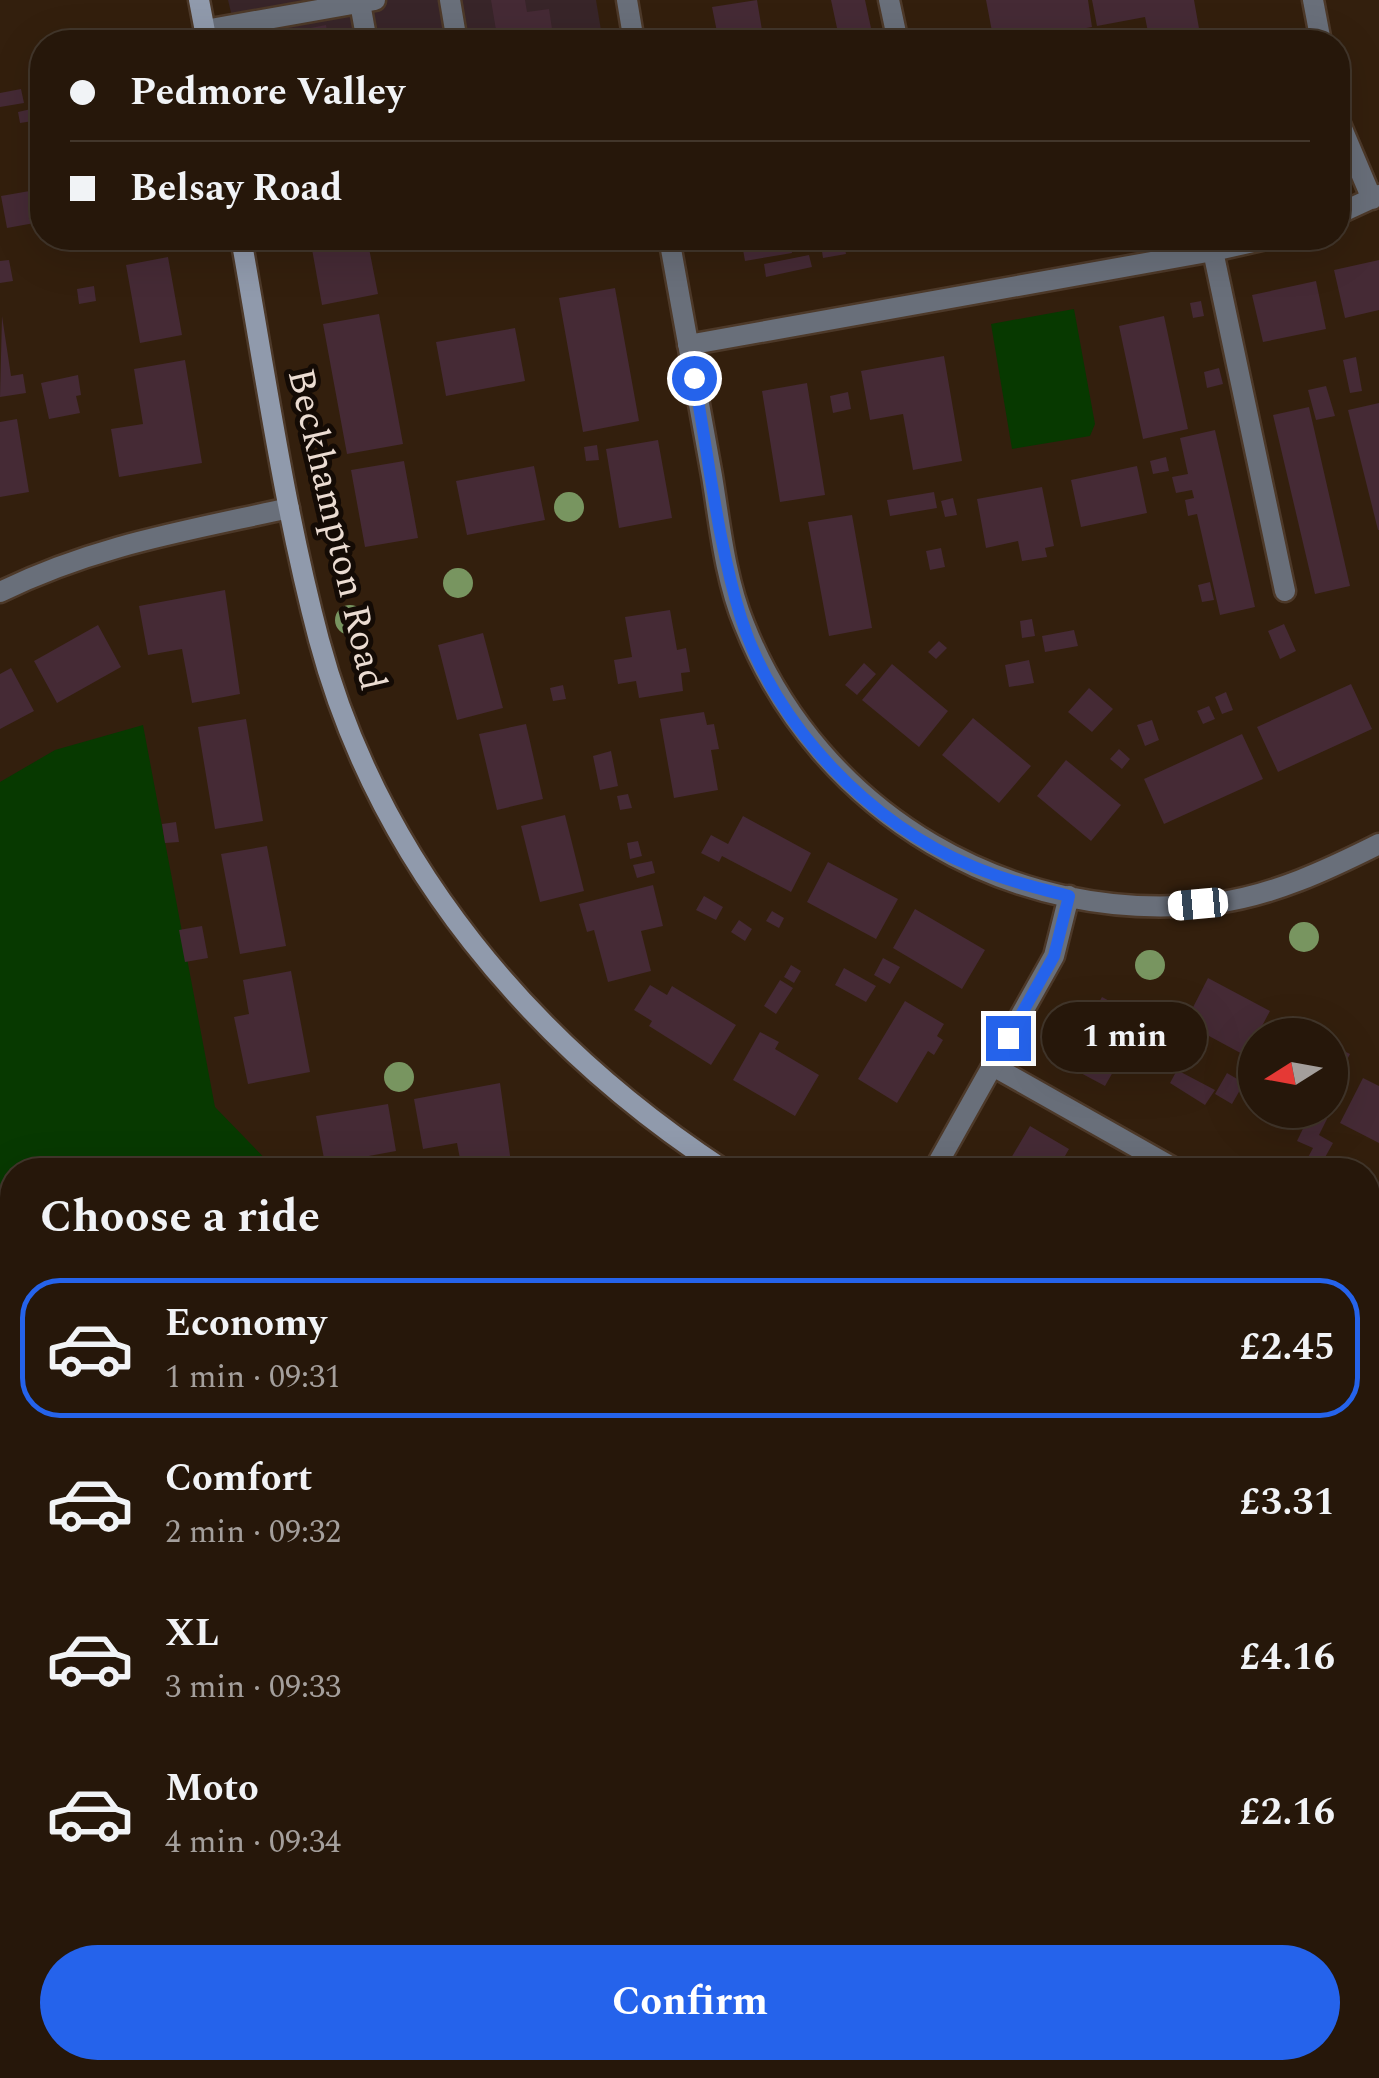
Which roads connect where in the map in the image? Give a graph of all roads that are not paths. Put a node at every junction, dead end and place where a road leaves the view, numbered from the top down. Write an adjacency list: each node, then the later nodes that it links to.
1 (199, 0): 7 (street)
2 (450, 0): 10 (street)
3 (627, 0): 11 (street)
4 (890, 0): 12 (street)
5 (1313, 0): 13 (street)
6 (368, 1): 8 (street); 9 (street)
7 (205, 30)
8 (234, 30)
9 (367, 30)
10 (455, 30)
11 (632, 30)
12 (896, 30)
13 (1319, 30)
14 (1350, 145): 15 (street)
15 (1375, 197): 16 (street)
16 (1350, 208)
17 (243, 250): 22 (street, Beckhampton Road)
18 (671, 250): 21 (street)
19 (1217, 250): 20 (street)
20 (1213, 251): 21 (street); 24 (street)
21 (688, 345): 26 (street)
22 (289, 508): 23 (street); 28 (street, Beckhampton Road)
23 (0, 592)
24 (1285, 592)
25 (1379, 844): 26 (street)
26 (1069, 896): 27 (street)
27 (992, 1066): 29 (street); 30 (street)
28 (707, 1158)
29 (941, 1158)
30 (1155, 1158)

